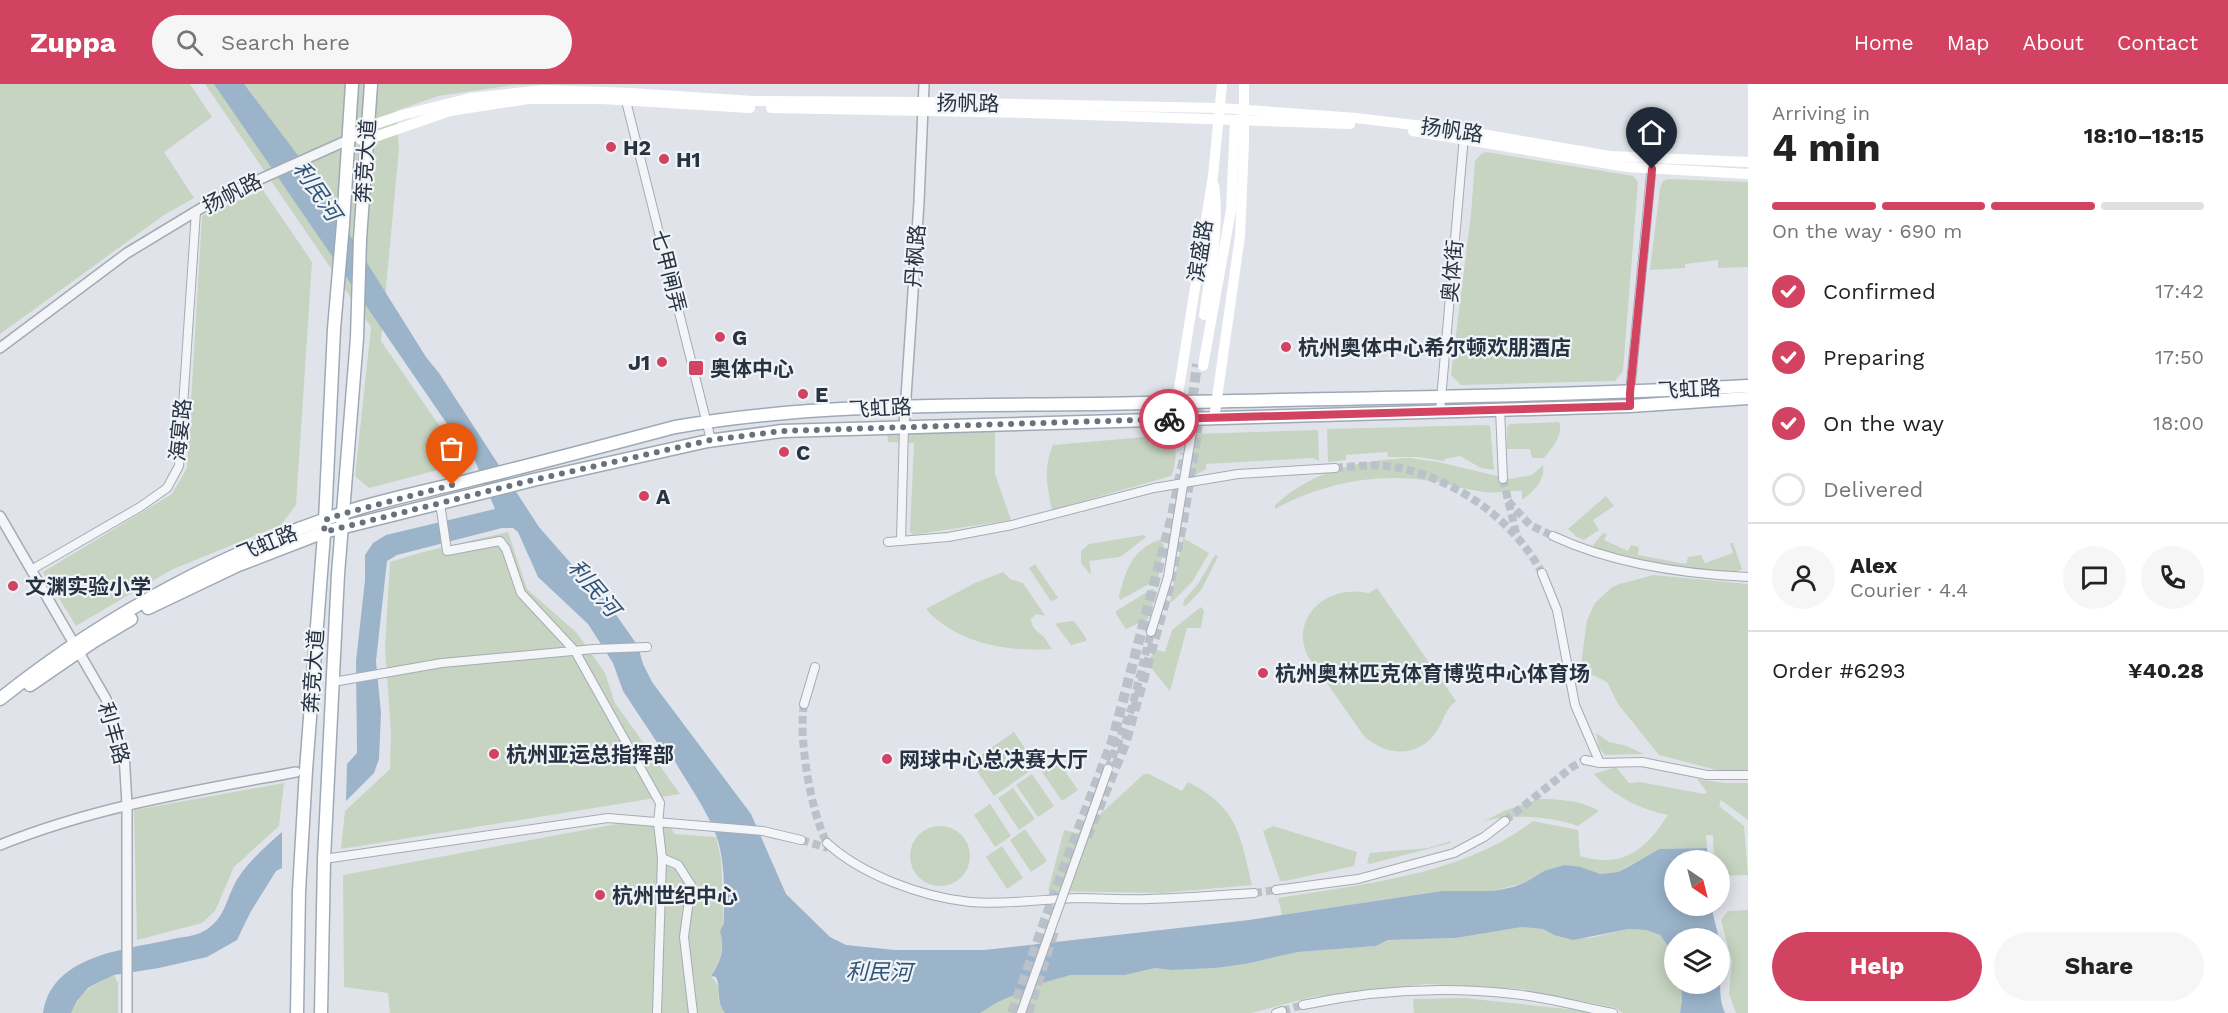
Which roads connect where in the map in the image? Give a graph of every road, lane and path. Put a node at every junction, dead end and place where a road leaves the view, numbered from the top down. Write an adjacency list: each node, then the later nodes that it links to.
1 (352, 84): 13 (main road, 奔竞大道)
2 (371, 84): 11 (main road, 奔竞大道)
3 (924, 84): 7 (street, 丹枫路)
4 (1222, 84): 8 (main road, 滨盛路)
5 (1244, 84): 9 (main road, 滨盛路)
6 (626, 101): 7 (main road); 14 (main road); 34 (street, 七甲闸弄)
7 (922, 107): 8 (main road, 扬帆路); 10 (main road); 11 (main road, 扬帆路); 27 (street, 丹枫路)
8 (1220, 108): 9 (main road, 扬帆路); 10 (main road, 滨盛路)
9 (1241, 118): 10 (main road); 12 (main road, 扬帆路); 18 (main road); 26 (main road, 滨盛路)
10 (1219, 120): 18 (main road, 滨盛路)
11 (367, 127): 13 (main road, 扬帆路); 14 (main road, 奔竞大道)
12 (1464, 136): 16 (main road, 扬帆路); 23 (street, 奥体街)
13 (348, 140): 14 (main road); 19 (street, 扬帆路); 43 (main road, 奔竞大道)
14 (366, 140): 41 (main road, 奔竞大道)
15 (1748, 162): 16 (main road, 扬帆路)
16 (1652, 164): 17 (main road); 22 (street)
17 (1748, 174)
18 (1213, 176): 25 (main road, 滨盛路)
19 (196, 211): 20 (street, 扬帆路); 48 (street, 海宴路)
20 (0, 348)
21 (1748, 386): 22 (main road, 飞虹路)
22 (1630, 393): 23 (main road, 飞虹路); 28 (street)
23 (1441, 398): 26 (main road, 飞虹路); 30 (street, 奥体街)
24 (1748, 398): 28 (main road, 飞虹路)
25 (1176, 402): 26 (main road, 飞虹路); 27 (main road, 飞虹路); 31 (main road, 滨盛路)
26 (1218, 402): 32 (main road, 滨盛路)
27 (904, 405): 34 (main road, 飞虹路); 35 (street, 丹枫路)
28 (1630, 406): 29 (main road, 飞虹路)
29 (1500, 409): 30 (main road, 飞虹路); 38 (street)
30 (1440, 411): 32 (main road, 飞虹路)
31 (1174, 418): 33 (main road, 飞虹路); 35 (main road, 飞虹路)
32 (1214, 418): 33 (main road, 飞虹路)
33 (1194, 419): 39 (street)
34 (707, 422): 36 (street, 七甲闸弄); 41 (main road, 飞虹路)
35 (904, 427): 36 (main road, 飞虹路); 46 (street)
36 (711, 440): 40 (main road, 飞虹路)
37 (1335, 468): 39 (street)
38 (1503, 479)
39 (1183, 484): 46 (street); 51 (street)
40 (441, 509): 44 (main road, 飞虹路); 54 (street)
41 (342, 514): 43 (main road, 飞虹路); 44 (main road, 奔竞大道)
42 (0, 516): 48 (street, 利丰路)
43 (324, 526): 44 (main road, 飞虹路); 52 (main road, 飞虹路); 77 (main road, 奔竞大道)
44 (341, 528): 56 (main road, 奔竞大道)
45 (1553, 536): 50 (street)
46 (900, 541): 47 (street)
47 (888, 542)
48 (31, 570): 52 (street, 利丰路)
49 (1542, 573): 61 (street)
50 (1748, 577)
51 (1151, 632)
52 (76, 647): 57 (main road, 飞虹路); 59 (main road, 飞虹路); 65 (street, 利丰路)
53 (647, 647): 54 (street)
54 (575, 651): 56 (street); 67 (street)
55 (815, 667): 58 (street)
56 (333, 682): 72 (main road, 奔竞大道)
57 (0, 699)
58 (804, 704)
59 (0, 709)
60 (1585, 760): 61 (street)
61 (1600, 763): 64 (street)
62 (1108, 770): 81 (street, bridge)
63 (296, 772): 65 (street)
64 (1748, 775)
65 (127, 804): 69 (street); 76 (street, 利丰路)
66 (1506, 821): 73 (street)
67 (658, 823): 68 (street); 71 (street); 72 (street)
68 (801, 840)
69 (0, 845)
70 (830, 847): 74 (street)
71 (662, 858): 79 (street); 80 (street)
72 (324, 860): 78 (main road, 奔竞大道)
73 (1275, 890)
74 (1254, 893)
75 (1303, 1005): 82 (street)
76 (127, 1013)
77 (297, 1013)
78 (321, 1013)
79 (657, 1013)
80 (693, 1013)
81 (1020, 1013)
82 (1613, 1013)

